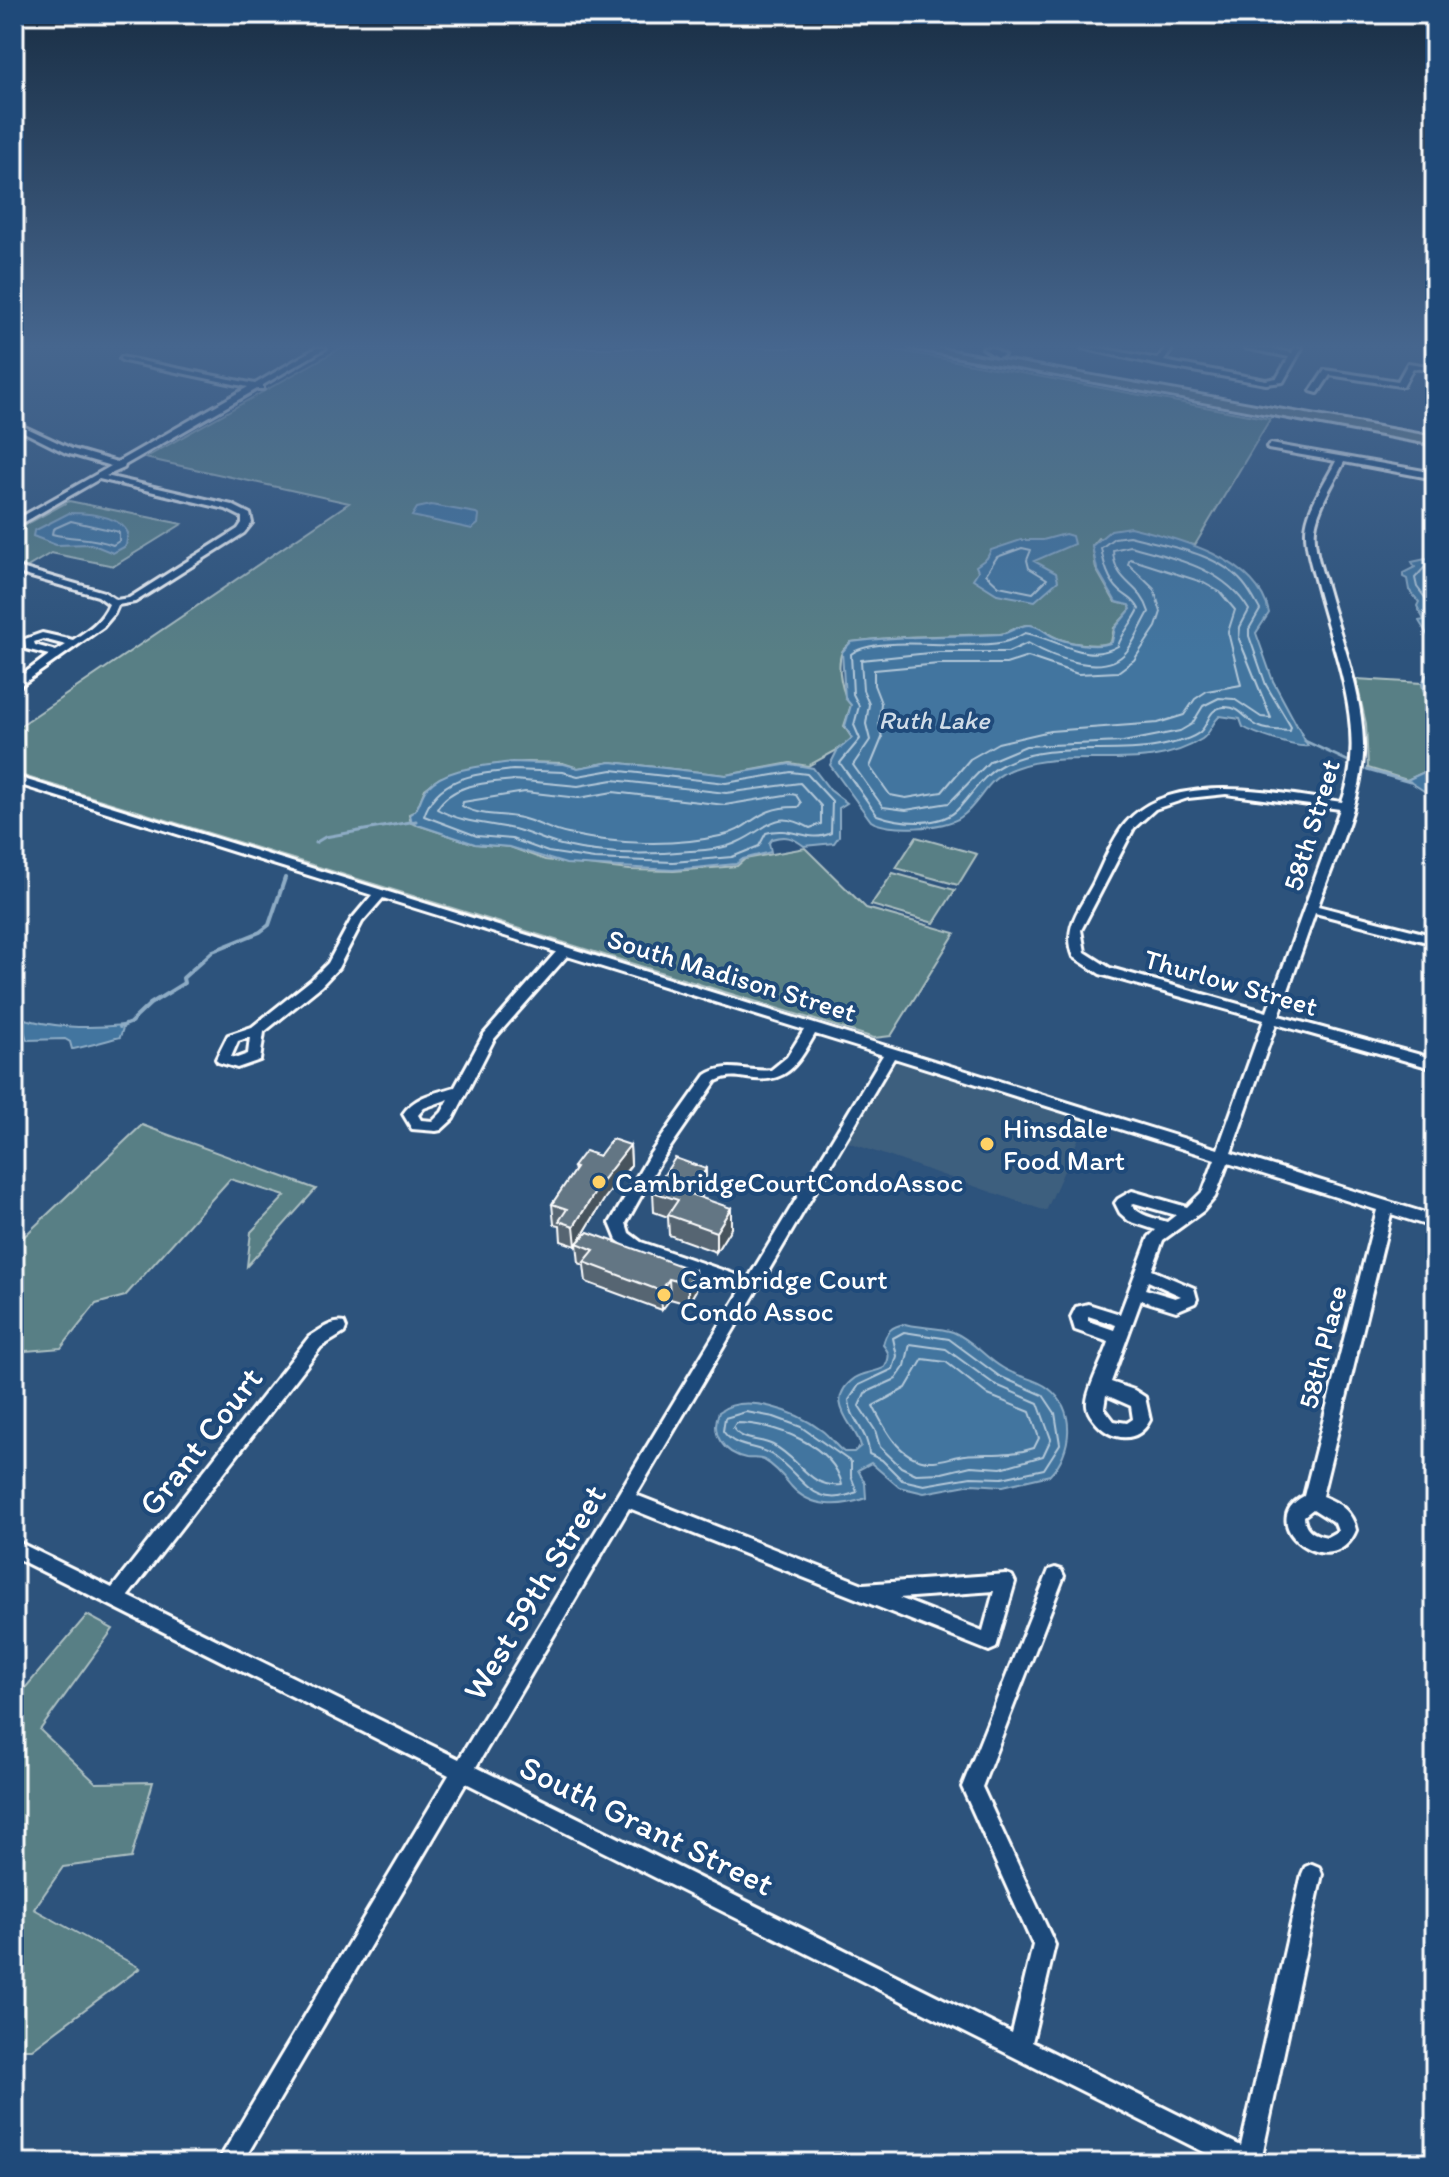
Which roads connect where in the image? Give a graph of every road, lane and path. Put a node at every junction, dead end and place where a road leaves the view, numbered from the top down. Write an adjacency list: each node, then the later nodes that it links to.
1 (66, 450): 5 (street)
2 (150, 450): 5 (street)
3 (1285, 450): 4 (street)
4 (1341, 460): 6 (street); 15 (street, 58th Street)
5 (121, 466): 7 (street)
6 (1435, 476)
7 (100, 477): 8 (street); 10 (street)
8 (14, 525)
9 (17, 572): 10 (street)
10 (114, 603): 11 (street)
11 (73, 643): 12 (street); 12 (street)
12 (55, 654): 13 (street)
13 (14, 687)
14 (14, 779): 16 (street, South Madison Street)
15 (1347, 806): 17 (street, 58th Street); 20 (street, Thurlow Street)
16 (380, 894): 19 (street, South Madison Street); 22 (street)
17 (1310, 908): 18 (street); 20 (street, 58th Street)
18 (1435, 940)
19 (565, 950): 21 (street, South Madison Street); 25 (street)
20 (1271, 1018): 24 (street, Thurlow Street); 26 (street, 58th Street)
21 (812, 1027): 23 (street, South Madison Street); 32 (street)
22 (257, 1030)
23 (891, 1052): 26 (street, South Madison Street); 32 (street, West 59th Street)
24 (1435, 1064)
25 (460, 1090)
26 (1222, 1156): 27 (street, South Madison Street); 28 (street, 58th Street)
27 (1385, 1207): 29 (street, South Madison Street); 39 (street, 58th Place)
28 (1188, 1213): 30 (street, 58th Street); 30 (street)
29 (1435, 1222)
30 (1166, 1227): 31 (street)
31 (1144, 1273): 33 (street); 33 (street)
32 (752, 1287): 38 (street, West 59th Street)
33 (1137, 1292): 34 (street)
34 (1125, 1322): 36 (street); 36 (street)
35 (338, 1328): 43 (street, Grant Court)
36 (1119, 1339): 37 (street)
37 (1101, 1386)
38 (626, 1499): 42 (street); 44 (street, West 59th Street)
39 (1312, 1501)
40 (14, 1548): 43 (street, South Grant Street)
41 (1055, 1576): 46 (street)
42 (863, 1592): 42 (street)
43 (115, 1598): 44 (street, South Grant Street)
44 (465, 1771): 46 (street, South Grant Street); 47 (street, West 59th Street)
45 (1312, 1874): 48 (street)
46 (1020, 2047): 48 (street, South Grant Street)
47 (229, 2163)
48 (1250, 2163)

